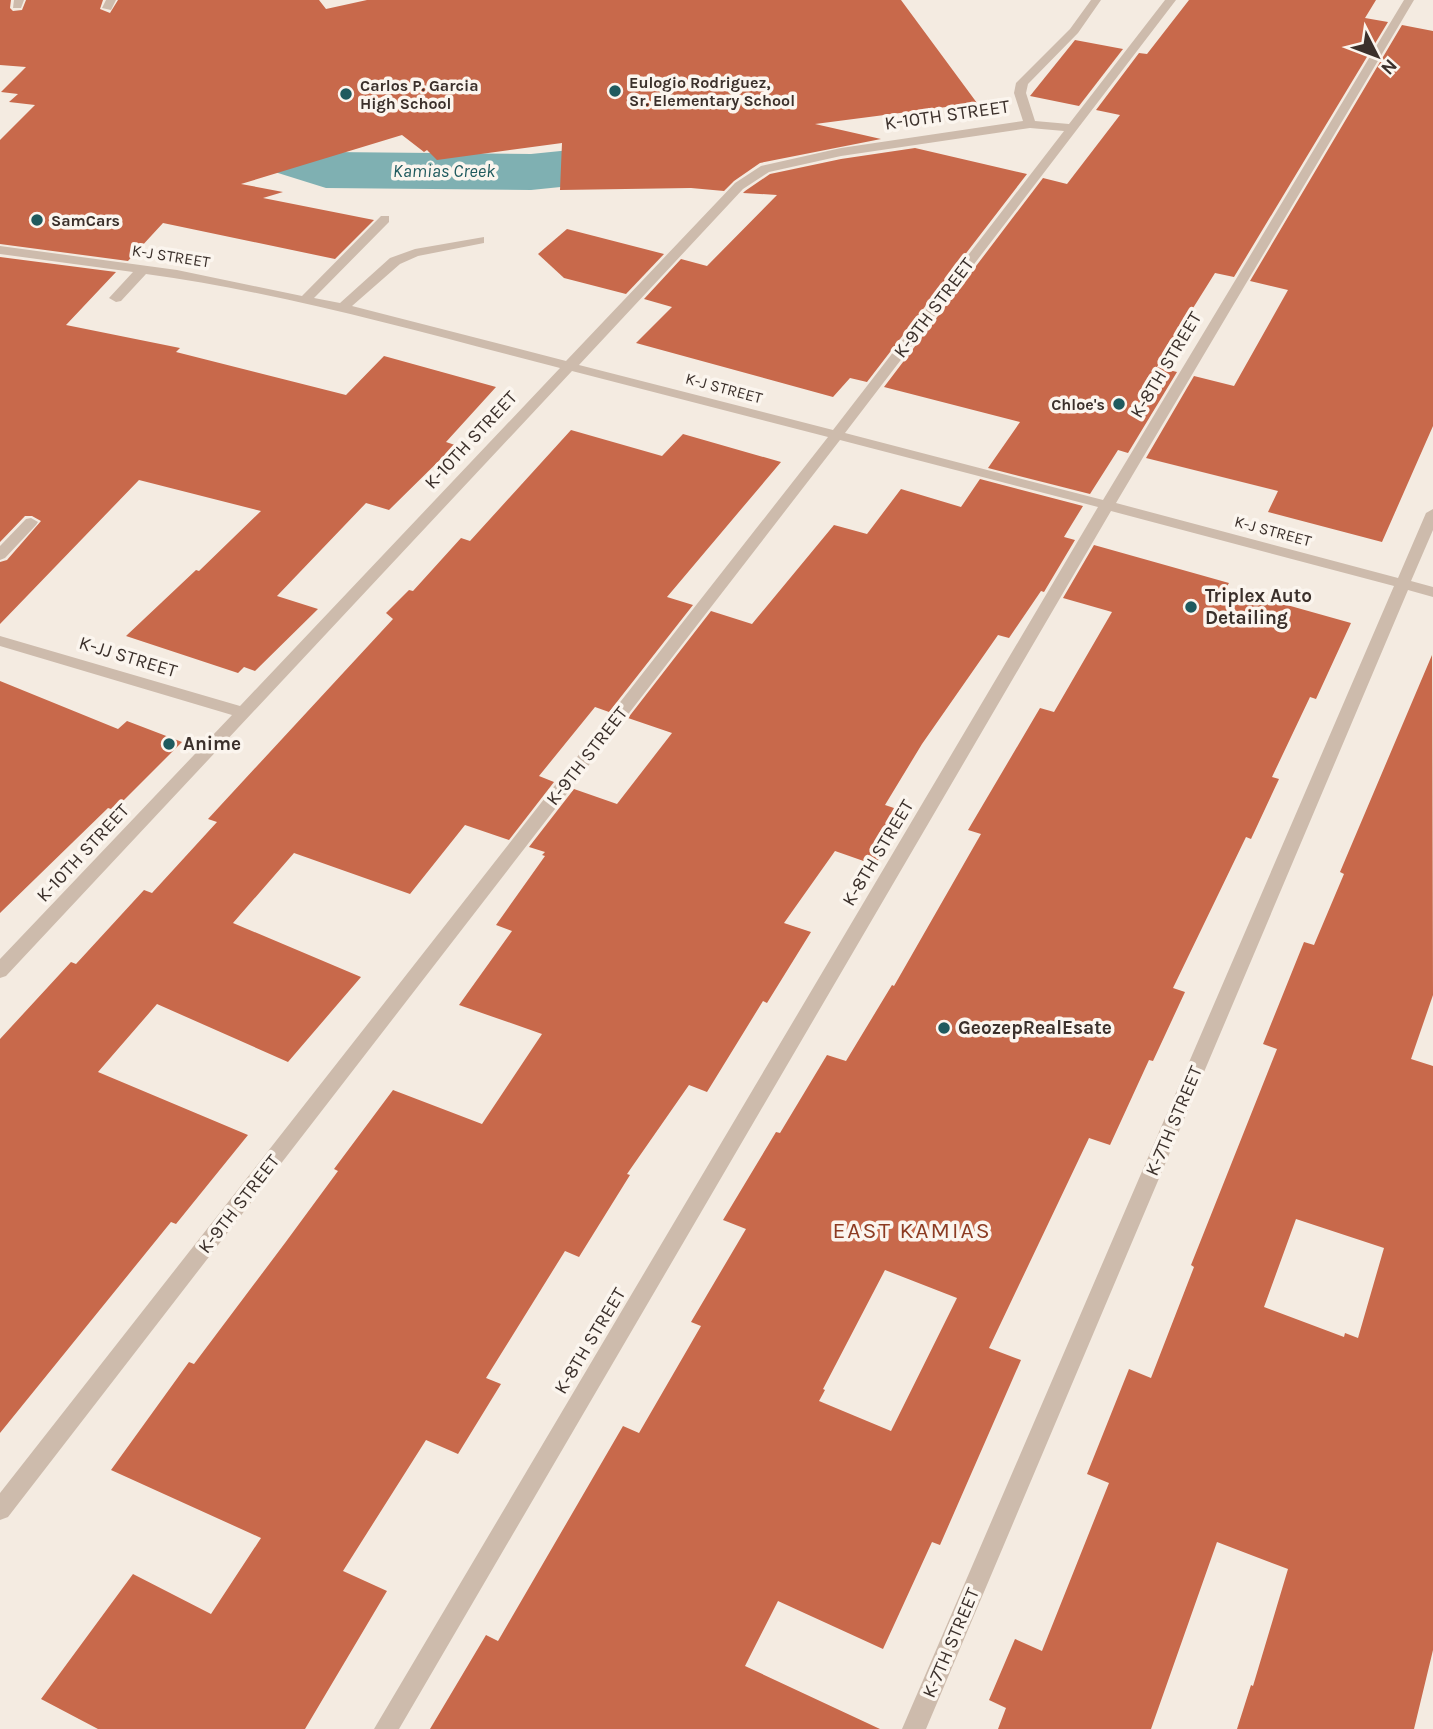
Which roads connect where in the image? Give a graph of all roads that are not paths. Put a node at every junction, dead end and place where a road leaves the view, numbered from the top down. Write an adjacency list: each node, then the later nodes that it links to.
1 (1096, 0): 4 (street)
2 (1171, 0): 5 (street, K-9TH STREET)
3 (1409, 0): 15 (street, K-8TH STREET)
4 (1030, 124): 5 (street, K-10TH STREET); 13 (street, K-10TH STREET)
5 (1071, 128): 14 (street, K-9TH STREET)
6 (385, 219): 11 (street)
7 (480, 240): 12 (street)
8 (0, 250): 9 (street, K-J STREET)
9 (143, 269): 10 (street); 11 (street, K-J STREET)
10 (116, 298)
11 (305, 300): 12 (street, K-J STREET)
12 (343, 308): 13 (street, K-J STREET)
13 (569, 366): 14 (street, K-J STREET); 22 (street, K-10TH STREET)
14 (836, 436): 15 (street, K-J STREET); 24 (street, K-9TH STREET)
15 (1107, 505): 19 (street, K-J STREET); 25 (street, K-8TH STREET)
16 (1433, 513): 19 (street, K-7TH STREET)
17 (32, 522): 18 (street)
18 (0, 555)
19 (1404, 584): 20 (street, K-J STREET); 26 (street, K-7TH STREET)
20 (1433, 592)
21 (0, 641): 22 (street, K-JJ STREET)
22 (244, 713): 23 (street, K-10TH STREET)
23 (0, 971)
24 (0, 1510)
25 (386, 1729)
26 (914, 1729)

